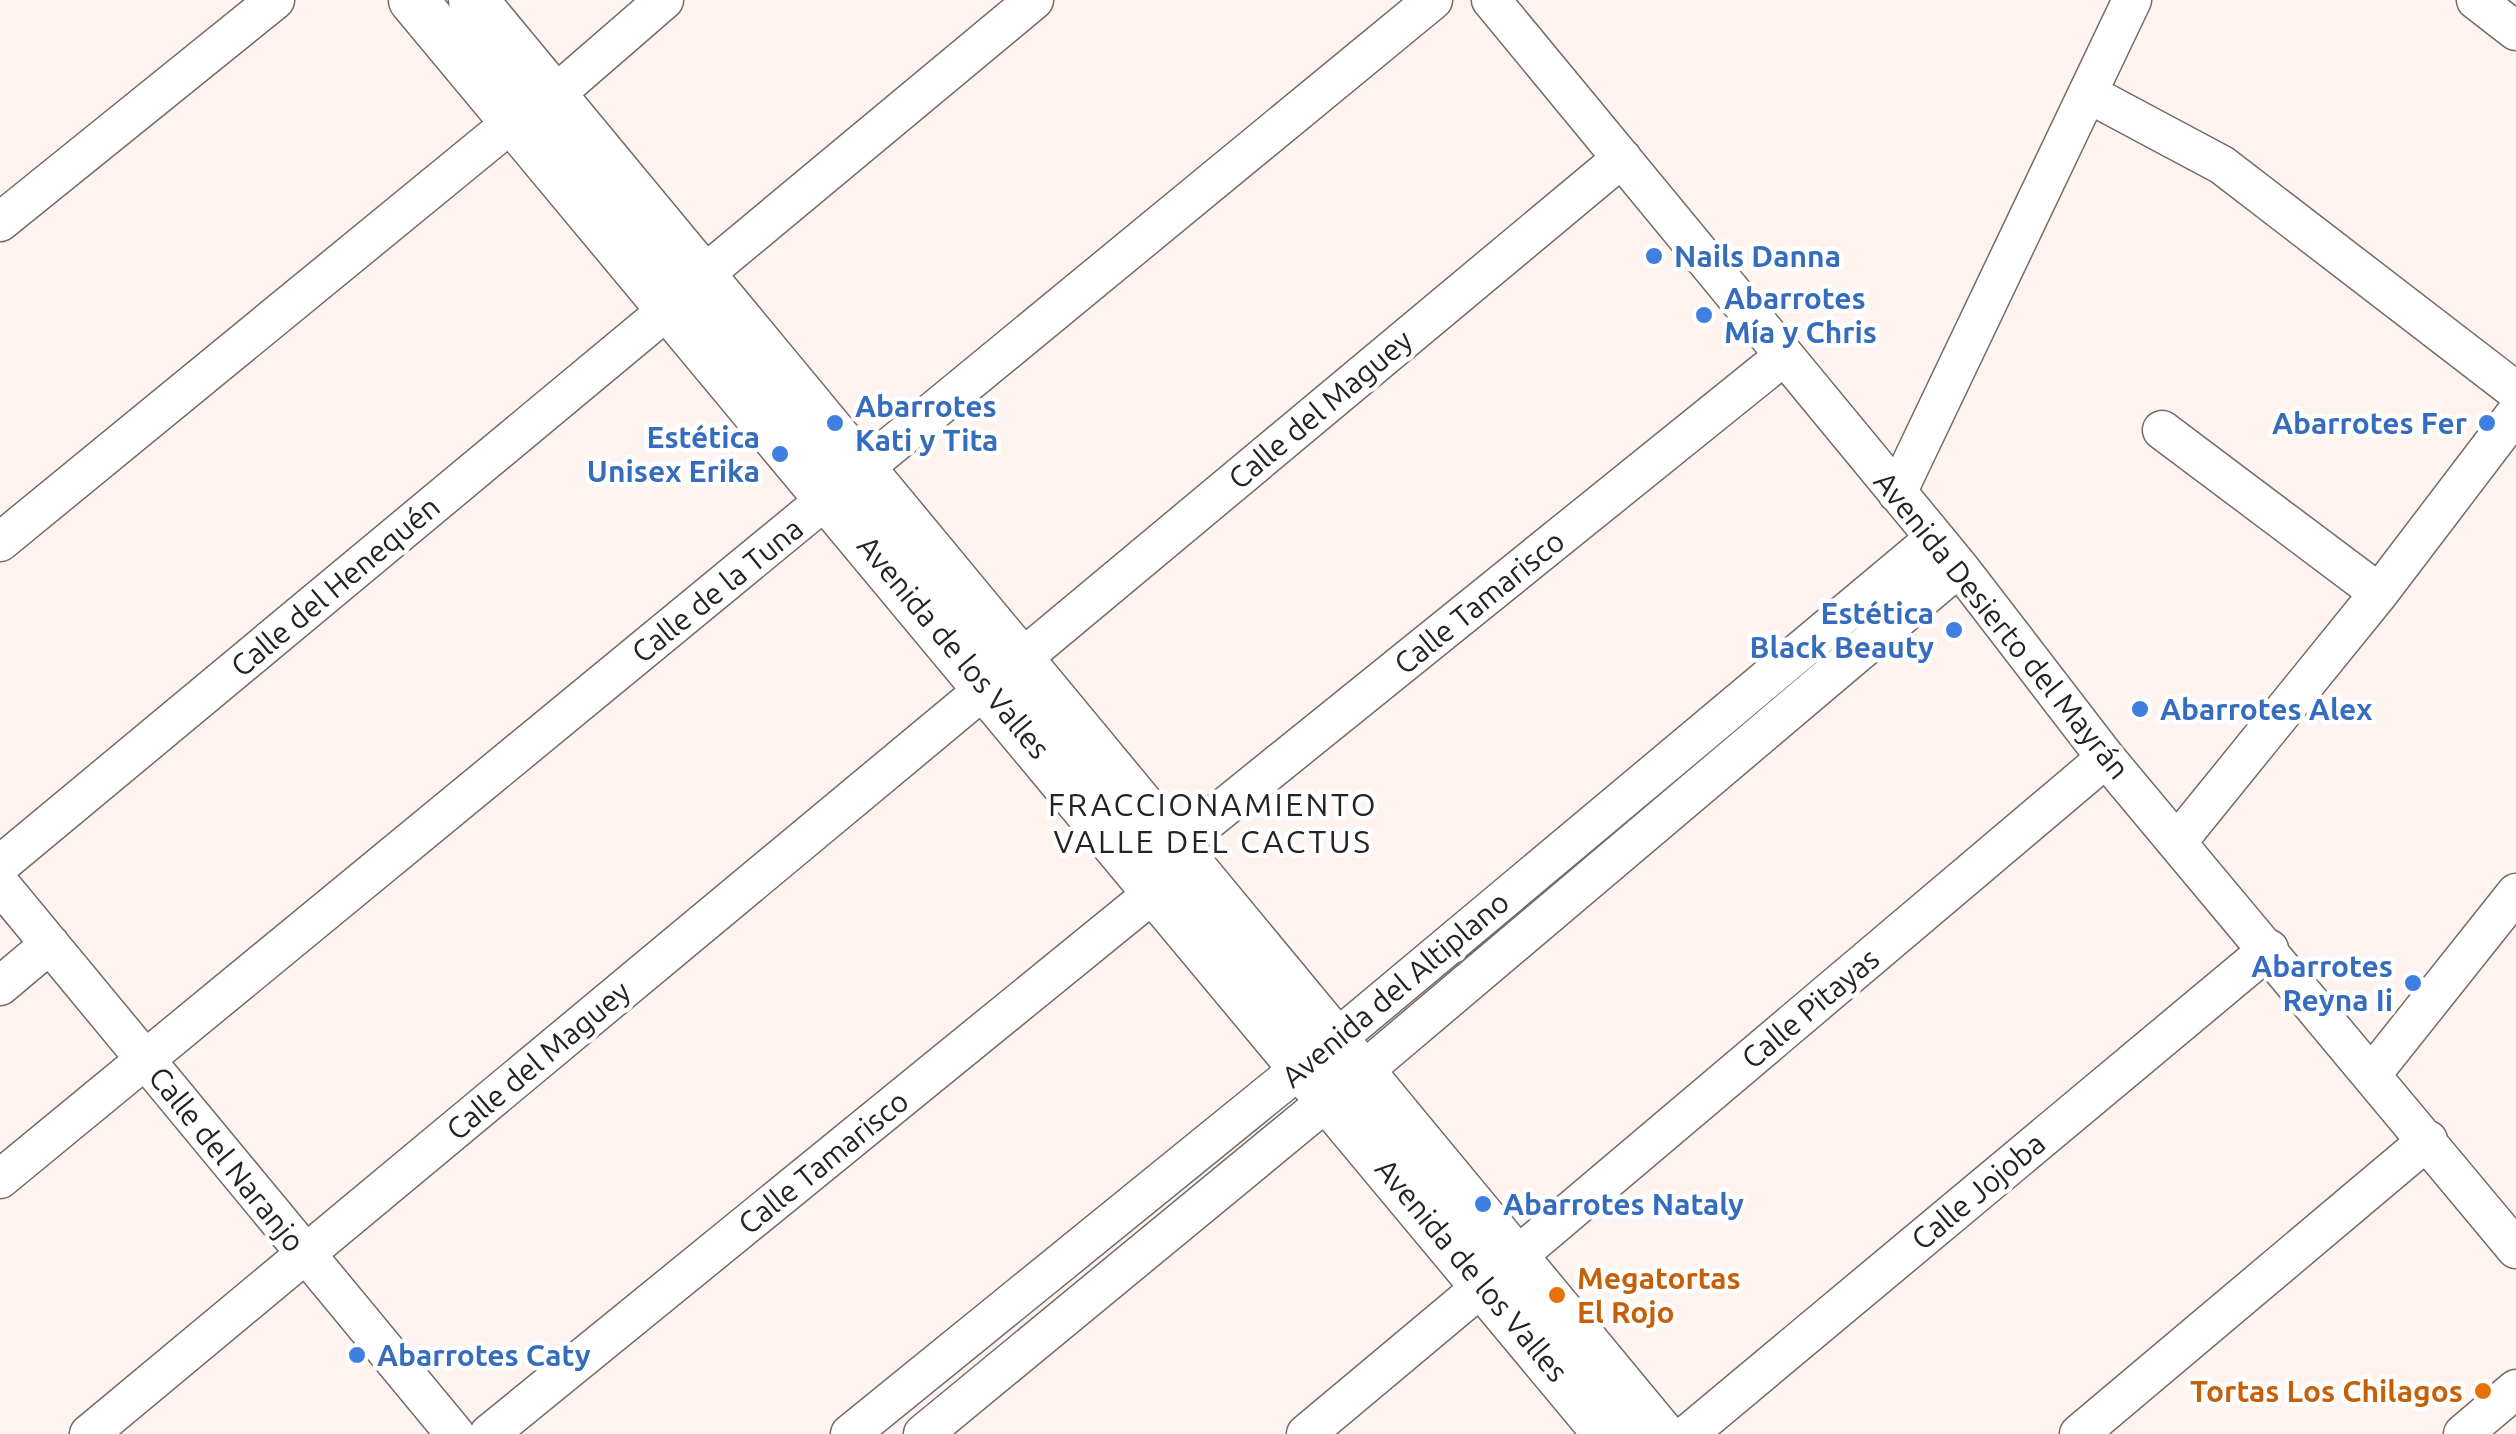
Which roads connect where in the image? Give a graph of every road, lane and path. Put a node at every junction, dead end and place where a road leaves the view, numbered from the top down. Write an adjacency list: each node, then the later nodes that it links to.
1 (275, 0): 15 (street)
2 (414, 0): 11 (street, Avenida de los Valles)
3 (473, 0): 11 (street, Avenida de los Valles)
4 (664, 0): 13 (street)
5 (1034, 0): 16 (street, Calle del Henequén)
6 (1433, 0): 21 (street, Calle de la Tuna)
7 (1491, 0): 14 (street, Avenida Desierto del Mayrán)
8 (2132, 0): 12 (street)
9 (2476, 0): 10 (street)
10 (2516, 31)
11 (489, 53): 13 (street, Avenida de los Valles)
12 (2090, 94): 18 (street); 22 (street)
13 (533, 109): 16 (street, Avenida de los Valles); 24 (street)
14 (1622, 158): 17 (street, Avenida Desierto del Mayrán); 27 (street, Calle del Maguey)
15 (0, 222)
16 (686, 292): 21 (street, Avenida de los Valles); 30 (street, Calle del Henequén)
17 (1784, 356): 22 (street, Avenida Desierto del Mayrán); 31 (street, Calle Tamarisco)
18 (2516, 391)
19 (2516, 413): 26 (street)
20 (2162, 430): 26 (street)
21 (846, 485): 27 (street, Avenida de los Valles); 37 (street, Calle de la Tuna)
22 (1898, 493): 23 (street, Avenida Desierto del Mayrán)
23 (1934, 539): 25 (street, Avenida Desierto del Mayrán); 38 (street, Avenida del Altiplano)
24 (0, 542)
25 (1959, 568): 28 (street, Avenida Desierto del Mayrán); 38 (street, Avenida del Altiplano)
26 (2379, 593): 29 (street)
27 (1003, 674): 31 (street, Avenida de los Valles); 43 (street, Calle del Maguey)
28 (2106, 758): 29 (street, Avenida Desierto del Mayrán); 44 (street, Calle Pitayas)
29 (2178, 841): 35 (street, Avenida Desierto del Mayrán)
30 (0, 865)
31 (1165, 869): 38 (street, Avenida de los Valles); 48 (street, Calle Tamarisco)
32 (0, 884): 34 (street, Calle del Naranjo)
33 (2516, 893): 39 (street)
34 (50, 944): 36 (street); 37 (street, Calle del Naranjo)
35 (2269, 948): 39 (street, Avenida Desierto del Mayrán); 54 (street, Calle Jojoba)
36 (0, 986)
37 (145, 1060): 41 (street, Calle de la Tuna); 43 (street, Calle del Naranjo)
38 (1332, 1070): 44 (street, Avenida de los Valles); 49 (street, Avenida del Altiplano); 50 (street, Avenida del Altiplano)
39 (2372, 1074): 40 (street, Avenida Desierto del Mayrán)
40 (2428, 1140): 42 (street, Avenida Desierto del Mayrán); 55 (street)
41 (0, 1179)
42 (2516, 1248)
43 (305, 1254): 46 (street, Calle del Maguey); 47 (street, Calle del Naranjo)
44 (1499, 1272): 51 (street, Calle Pitayas); 52 (street, Avenida de los Valles); 53 (street, Avenida de los Valles)
45 (2516, 1390): 56 (street)
46 (89, 1434)
47 (455, 1434)
48 (489, 1434)
49 (850, 1434)
50 (923, 1434)
51 (1306, 1434)
52 (1608, 1434)
53 (1660, 1434)
54 (1688, 1434)
55 (2079, 1434)
56 (2463, 1434)

